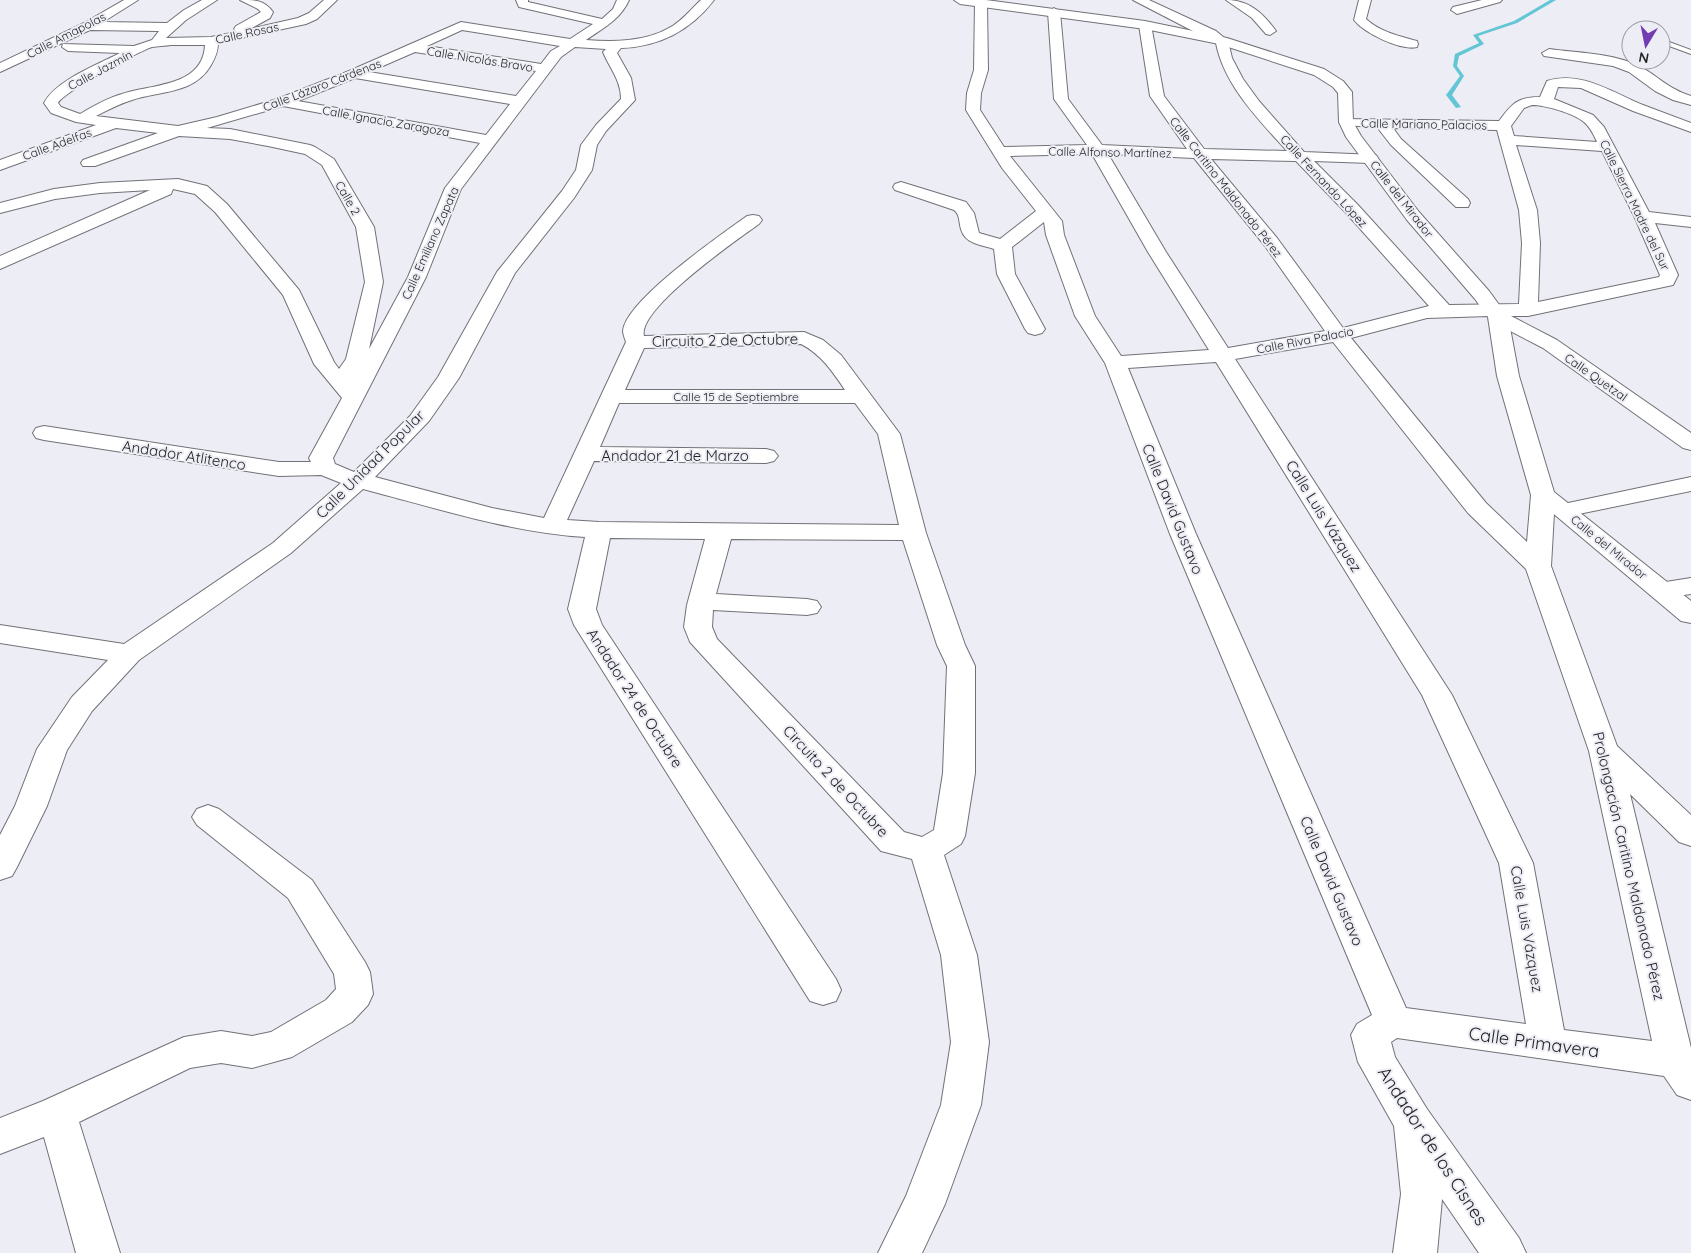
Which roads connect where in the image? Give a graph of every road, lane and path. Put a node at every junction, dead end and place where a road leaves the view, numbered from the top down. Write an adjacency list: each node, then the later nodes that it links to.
1 (132, 0): 18 (street, Calle Amapolas)
2 (211, 0): 19 (street, Calle Jazmín)
3 (246, 0): 21 (street)
4 (331, 0): 21 (street, Calle Rosas)
5 (522, 0): 16 (street)
6 (623, 0): 16 (street, Calle Emiliano Zapata)
7 (708, 0): 27 (street)
8 (960, 0): 13 (street, Calle del Mirador)
9 (1139, 0): 22 (street)
10 (1232, 0): 20 (street)
11 (1366, 0): 25 (street)
12 (1496, 0): 14 (street)
13 (981, 3): 15 (street, Calle del Mirador); 51 (street, Calle David Gustavo)
14 (1457, 10)
15 (1054, 12): 17 (street, Calle del Mirador); 49 (street, Calle Luis Vázquez)
16 (604, 22): 24 (street, Calle Emiliano Zapata)
17 (1145, 25): 22 (street, Calle del Mirador); 52 (street, Calle Caritino Maldonado Pérez)
18 (88, 26): 19 (street); 33 (street, Calle Amapolas)
19 (167, 27): 23 (street, Calle Jazmín)
20 (1270, 31)
21 (217, 40): 23 (street, Calle Rosas); 40 (street)
22 (1222, 41): 41 (street, Calle del Mirador); 54 (street, Calle Fernando López)
23 (156, 42): 30 (street, Calle Jazmín)
24 (573, 43): 27 (street); 29 (street, Calle Lázaro Cárdenas); 34 (street, Calle Emiliano Zapata)
25 (1412, 44)
26 (1671, 45): 31 (lane)
27 (616, 46): 85 (street, Calle Unidad Popular)
28 (68, 47): 30 (street)
29 (415, 48): 34 (street, Calle Nicolás Bravo); 35 (street, Calle Lázaro Cárdenas)
30 (138, 50): 40 (street, Calle Jazmín)
31 (1691, 52)
32 (1548, 53): 38 (street)
33 (0, 68)
34 (546, 69): 36 (street, Calle Emiliano Zapata)
35 (354, 74): 36 (street); 39 (street, Calle Lázaro Cárdenas)
36 (520, 101): 47 (street, Calle Emiliano Zapata)
37 (1546, 101): 44 (street); 46 (street); 48 (street, Calle Sierra Madre del Sur)
38 (1691, 101)
39 (282, 102): 45 (street, Calle Lázaro Cárdenas); 47 (street, Calle Ignacio Zaragoza)
40 (81, 119): 42 (street, Calle Jazmín)
41 (1346, 122): 43 (street, Calle Mariano Palacios); 55 (street, Calle del Mirador)
42 (115, 123): 45 (street, Calle Jazmín); 53 (street, Calle Adelfas)
43 (1381, 123): 46 (street, Calle Mariano Palacios); 60 (street)
44 (1691, 128)
45 (178, 131): 56 (street, Calle Lázaro Cárdenas); 76 (street, Calle 2)
46 (1505, 133): 48 (street, Calle Mariano Palacios); 68 (street)
47 (489, 140): 79 (street, Calle Emiliano Zapata)
48 (1608, 147): 63 (street, Calle Sierra Madre del Sur)
49 (1096, 149): 51 (street, Calle Alfonso Martínez); 52 (street, Calle Alfonso Martínez); 74 (street, Calle Luis Vázquez)
50 (0, 150): 53 (street)
51 (999, 152): 62 (street, Calle David Gustavo)
52 (1199, 154): 54 (street, Calle Alfonso Martínez); 72 (street, Calle Caritino Maldonado Pérez)
53 (27, 155): 57 (street, Calle Adelfas)
54 (1299, 156): 55 (street, Calle Alfonso Martínez); 69 (street, Calle Fernando López)
55 (1370, 158): 70 (street, Calle del Mirador)
56 (89, 163)
57 (0, 165)
58 (178, 184): 61 (street); 67 (street); 76 (street)
59 (901, 187): 66 (street)
60 (1462, 203)
61 (0, 208)
62 (1046, 211): 66 (street); 75 (street, Calle David Gustavo)
63 (1643, 216): 65 (street); 68 (street, Calle Sierra Madre del Sur)
64 (753, 220): 73 (street)
65 (1691, 222)
66 (1003, 246): 71 (street)
67 (0, 263)
68 (1528, 310): 70 (street)
69 (1444, 311): 70 (street, Calle Riva Palacio); 72 (street, Calle Riva Palacio)
70 (1495, 313): 81 (street, Calle Quetzal); 87 (street, Calle del Mirador)
71 (1035, 329)
72 (1338, 335): 74 (street, Calle Riva Palacio); 93 (street, Prolongación Caritino Maldonado Pérez)
73 (636, 342): 77 (street, Circuito 2 de Octubre); 78 (street, Circuito 2 de Octubre)
74 (1224, 355): 75 (street, Calle Riva Palacio); 108 (street, Calle Luis Vázquez)
75 (1114, 363): 107 (street, Calle David Gustavo)
76 (340, 383): 79 (street)
77 (861, 396): 78 (street, Calle 15 de Septiembre); 92 (street, Circuito 2 de Octubre)
78 (611, 397): 82 (street, Circuito 2 de Octubre)
79 (353, 398): 84 (street, Calle Emiliano Zapata)
80 (44, 433): 84 (street, Andador Atlitenco)
81 (1691, 443)
82 (585, 454): 83 (street, Andador 21 de Marzo); 89 (street, Circuito 2 de Octubre)
83 (766, 456)
84 (325, 468): 85 (street)
85 (359, 480): 89 (street); 100 (street, Calle Unidad Popular)
86 (1691, 484): 88 (street)
87 (1543, 495): 88 (street, Calle del Mirador); 93 (street)
88 (1564, 510): 95 (street, Calle del Mirador)
89 (552, 527): 90 (street)
90 (599, 530): 91 (street); 106 (street, Andador 24 de Octubre)
91 (720, 531): 92 (street); 96 (street, Circuito 2 de Octubre)
92 (913, 533): 104 (street, Circuito 2 de Octubre)
93 (1538, 566): 101 (street, Prolongación Caritino Maldonado Pérez)
94 (1691, 586): 95 (street)
95 (1662, 590): 98 (street, Calle del Mirador)
96 (701, 601): 97 (street); 104 (street, Circuito 2 de Octubre)
97 (807, 607)
98 (1691, 615)
99 (0, 634): 100 (street)
100 (129, 654): 105 (street, Calle Unidad Popular)
101 (1604, 751): 103 (street); 109 (street, Prolongación Caritino Maldonado Pérez)
102 (208, 817): 110 (street)
103 (1691, 834)
104 (926, 850): 114 (street)
105 (0, 867)
106 (823, 990)
107 (1382, 1028): 108 (street, Calle Primavera); 111 (street, Andador de los Cisnes)
108 (1548, 1043): 109 (street, Calle Primavera)
109 (1683, 1072)
110 (57, 1114): 112 (street); 113 (street)
111 (1413, 1122): 115 (street); 116 (street, Andador de los Cisnes)
112 (0, 1136)
113 (98, 1253)
114 (900, 1253)
115 (1415, 1253)
116 (1504, 1253)

